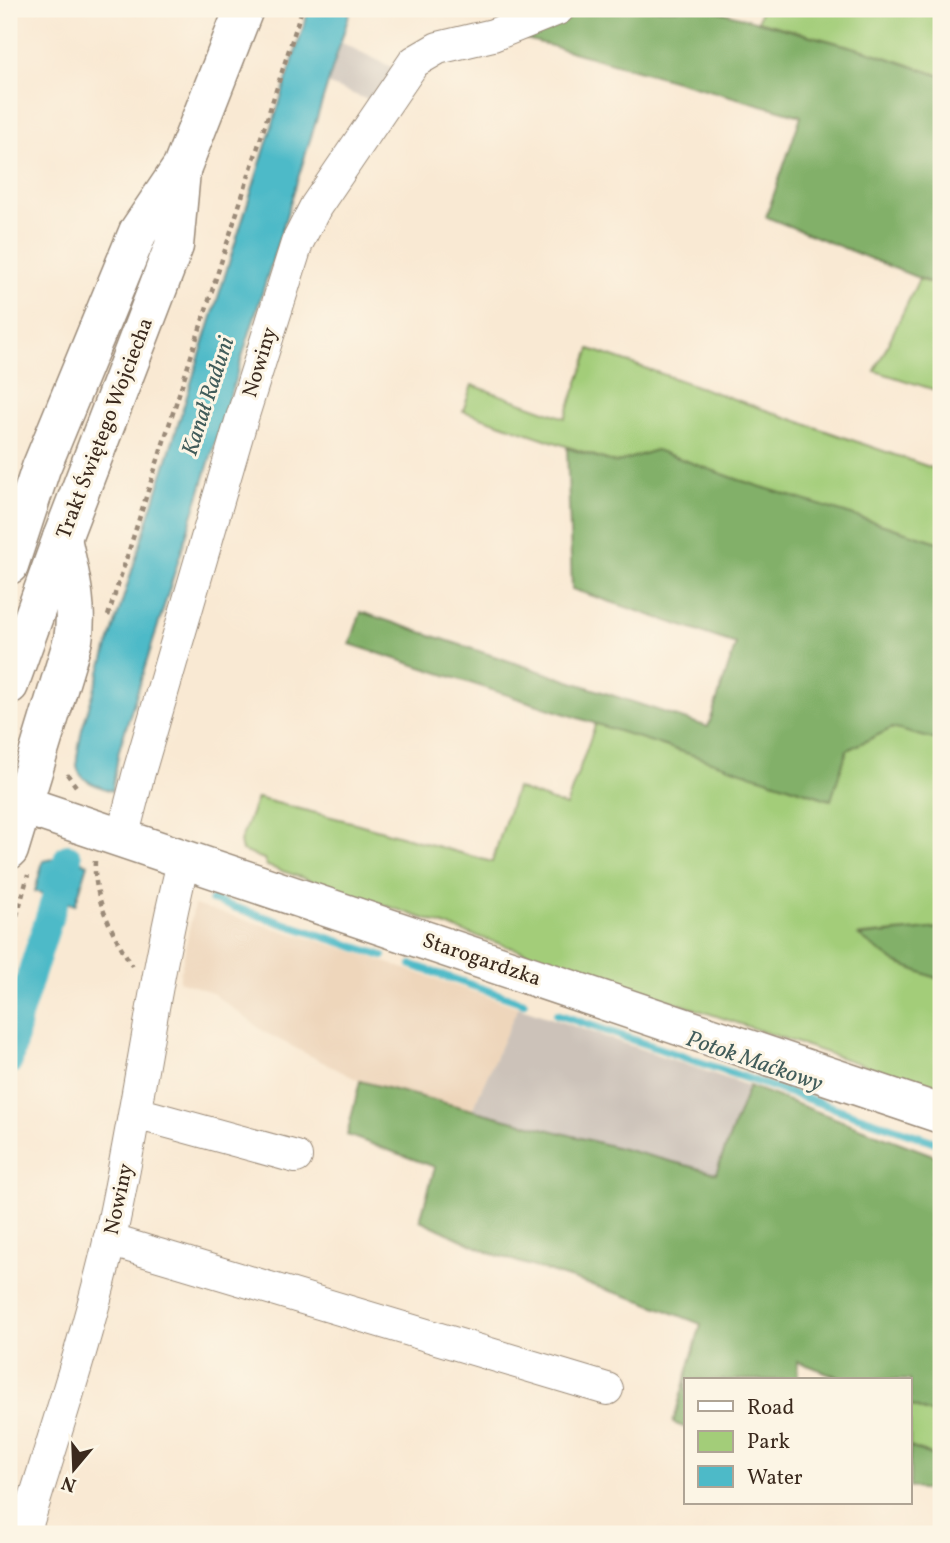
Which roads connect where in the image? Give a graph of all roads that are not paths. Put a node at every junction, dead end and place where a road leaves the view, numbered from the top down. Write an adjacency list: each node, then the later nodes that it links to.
1 (244, 9): 3 (main road, Trakt Świętego Wojciecha)
2 (558, 9): 9 (street, Nowiny)
3 (182, 167): 4 (main road, Trakt Świętego Wojciecha); 5 (main road, Trakt Świętego Wojciecha)
4 (41, 468): 5 (main road); 6 (main road, Trakt Świętego Wojciecha)
5 (62, 538): 7 (main road, Trakt Świętego Wojciecha); 8 (main road)
6 (9, 565)
7 (9, 685)
8 (23, 805): 9 (main road, Starogardzka); 11 (main road)
9 (108, 849): 10 (main road, Starogardzka)
10 (184, 858): 12 (street, Nowiny); 13 (main road, Starogardzka)
11 (19, 860)
12 (136, 1113): 14 (street); 15 (street, Nowiny)
13 (941, 1114)
14 (296, 1157)
15 (109, 1240): 16 (street); 17 (street, Nowiny)
16 (607, 1389)
17 (24, 1534)

